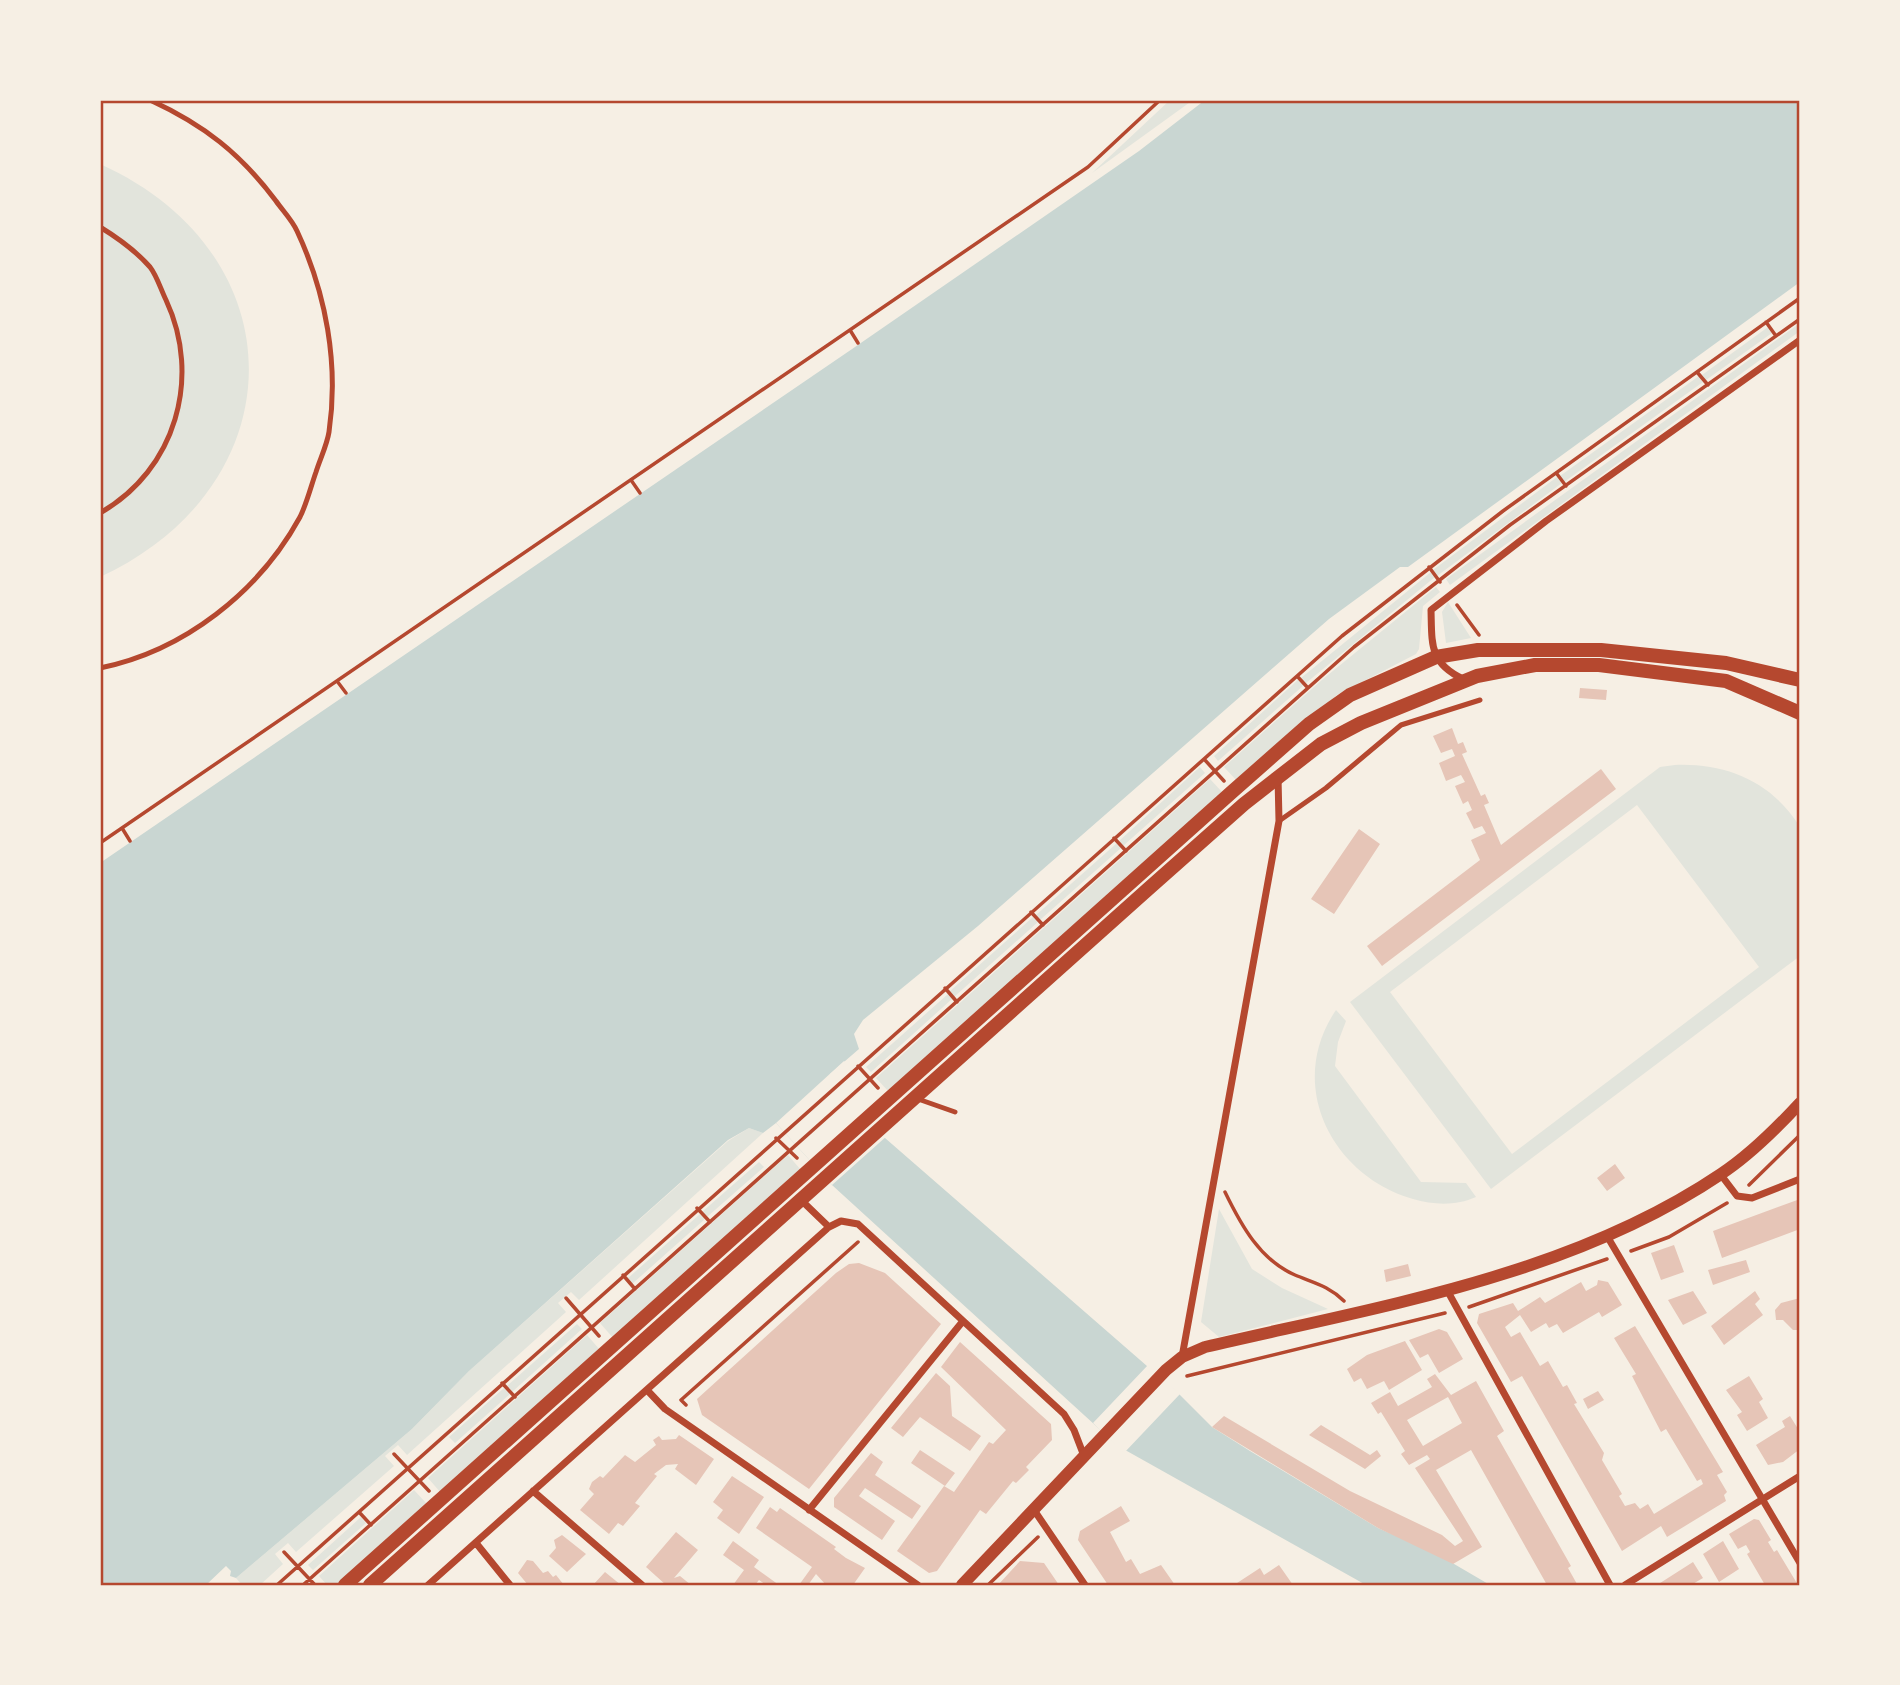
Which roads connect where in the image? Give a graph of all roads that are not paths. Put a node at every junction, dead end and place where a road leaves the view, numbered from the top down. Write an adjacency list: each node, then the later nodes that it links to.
1 (150, 100): 6 (lane)
2 (100, 227): 4 (lane)
3 (1800, 340): 5 (street)
4 (100, 513)
5 (1436, 657): 7 (main road); 8 (street); 34 (main road)
6 (100, 668)
7 (1800, 680)
8 (1466, 681): 10 (main road); 11 (main road)
9 (1480, 700): 12 (lane)
10 (1800, 713)
11 (1278, 776): 12 (street); 13 (main road)
12 (1279, 821): 23 (street)
13 (915, 1098): 15 (lane); 18 (main road)
14 (1800, 1103): 16 (street)
15 (955, 1112)
16 (1720, 1175): 17 (street); 20 (street)
17 (1800, 1180)
18 (801, 1200): 19 (street); 35 (main road)
19 (829, 1227): 22 (street); 24 (street)
20 (1607, 1236): 21 (street); 28 (street)
21 (1447, 1290): 23 (street); 41 (street)
22 (963, 1321): 25 (street); 29 (street)
23 (1182, 1357): 25 (street)
24 (647, 1390): 27 (street); 29 (street)
25 (1084, 1457): 30 (street)
26 (1800, 1476): 28 (street)
27 (533, 1491): 31 (street); 37 (street)
28 (1762, 1500): 32 (street); 42 (street)
29 (809, 1510): 38 (street)
30 (1034, 1510): 39 (street); 40 (street)
31 (476, 1543): 33 (street); 36 (street)
32 (1800, 1563)
33 (507, 1584)
34 (345, 1585)
35 (370, 1585)
36 (428, 1585)
37 (642, 1585)
38 (918, 1585)
39 (962, 1585)
40 (1086, 1585)
41 (1610, 1585)
42 (1625, 1585)

